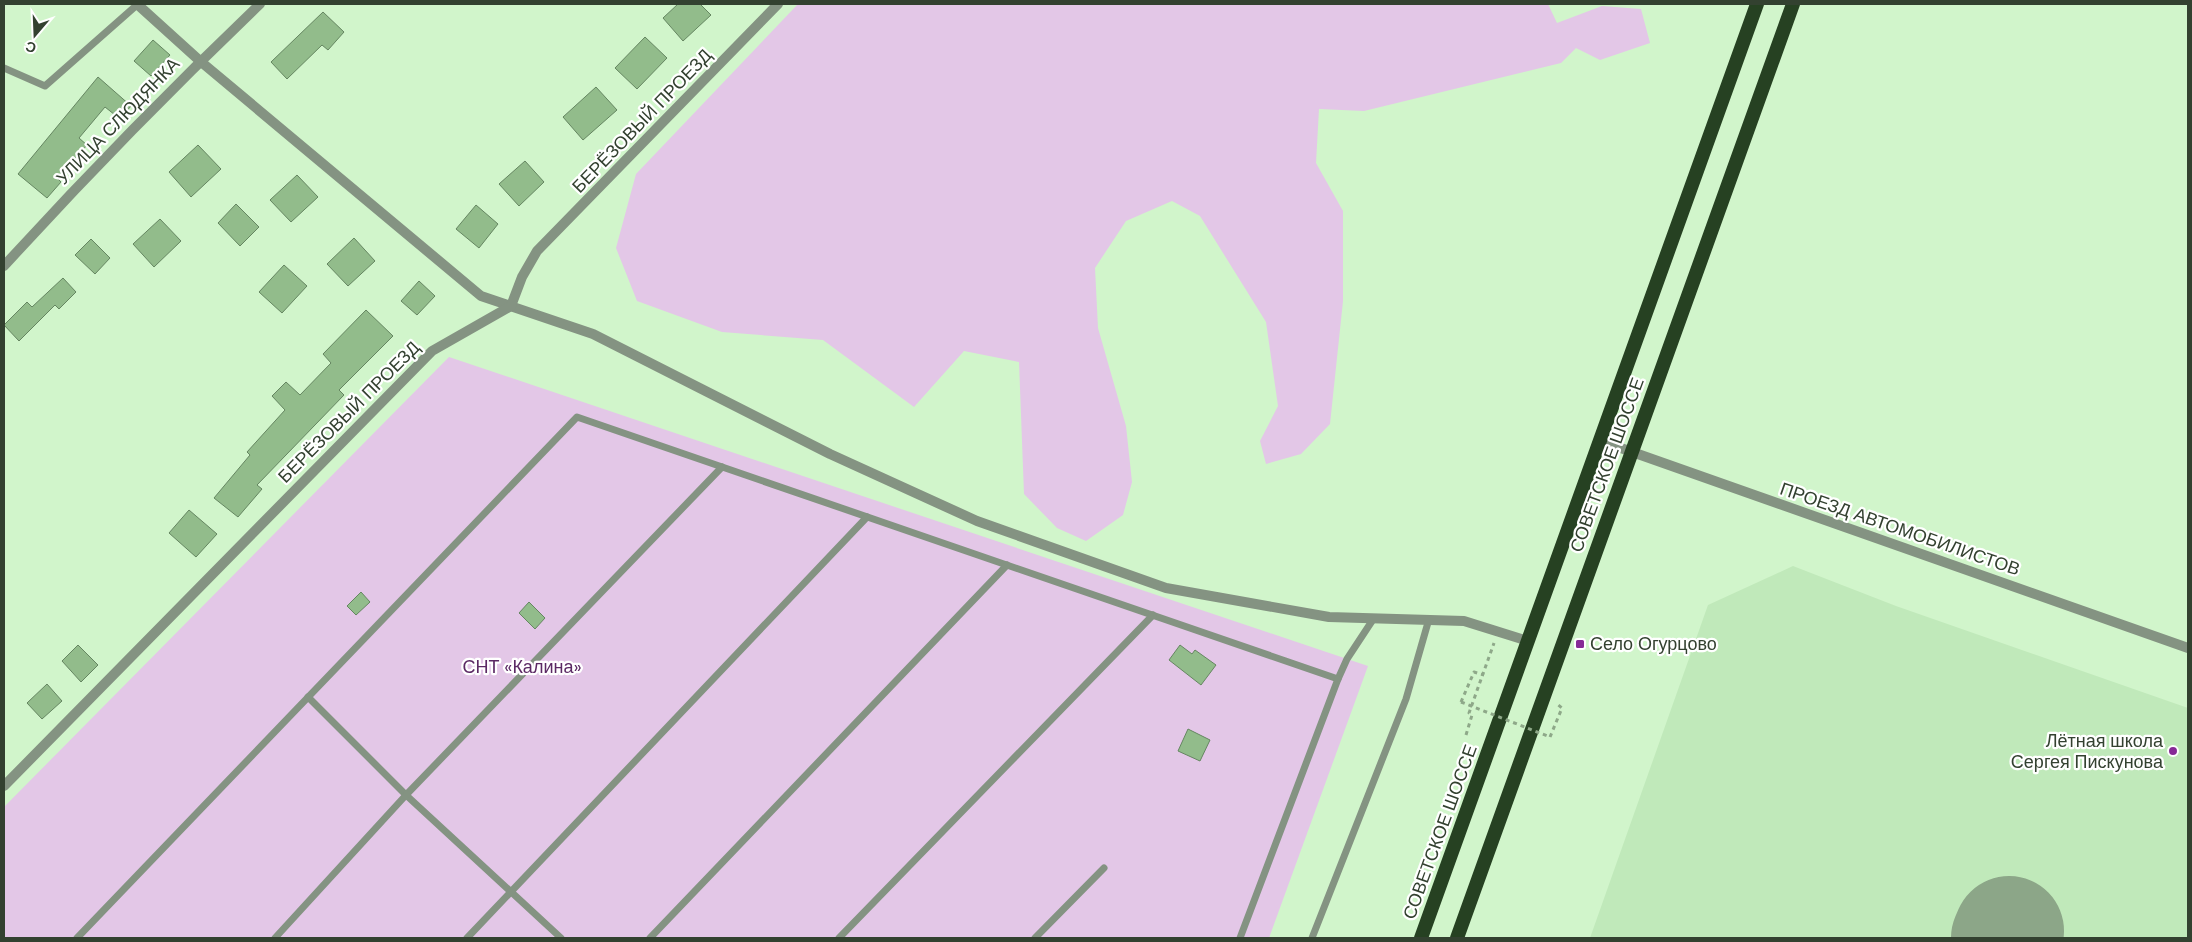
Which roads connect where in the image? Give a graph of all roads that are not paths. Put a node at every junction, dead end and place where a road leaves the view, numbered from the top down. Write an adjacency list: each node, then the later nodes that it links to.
1 (138, 4): 6 (street); 7 (lane)
2 (260, 4): 6 (street, УЛИЦА СЛЮДЯНКА)
3 (778, 4): 9 (street, БЕРЁЗОВЫЙ ПРОЕЗД)
4 (1757, 4): 10 (highway, СОВЕТСКОЕ ШОССЕ)
5 (1794, 4): 11 (highway, СОВЕТСКОЕ ШОССЕ)
6 (200, 61): 8 (street, УЛИЦА СЛЮДЯНКА); 9 (street)
7 (4, 68)
8 (4, 266)
9 (511, 306): 16 (street); 22 (street, БЕРЁЗОВЫЙ ПРОЕЗД)
10 (1600, 441): 11 (street, ПРОЕЗД АВТОМОБИЛИСТОВ); 18 (highway, СОВЕТСКОЕ ШОССЕ)
11 (1631, 452): 19 (street, ПРОЕЗД АВТОМОБИЛИСТОВ); 36 (highway, СОВЕТСКОЕ ШОССЕ)
12 (722, 468): 13 (lane); 21 (lane); 23 (lane)
13 (867, 517): 14 (lane); 25 (lane)
14 (1007, 565): 15 (lane); 30 (lane)
15 (1153, 615): 20 (lane); 31 (lane)
16 (1374, 618): 17 (street); 20 (lane)
17 (1430, 619): 18 (street); 34 (lane)
18 (1528, 641): 35 (highway, СОВЕТСКОЕ ШОССЕ)
19 (2188, 648)
20 (1338, 679): 33 (lane)
21 (308, 697): 23 (lane); 26 (lane)
22 (4, 786)
23 (406, 795): 25 (lane); 27 (lane)
24 (1104, 868): 32 (lane)
25 (510, 891): 28 (lane); 29 (lane)
26 (77, 938)
27 (275, 938)
28 (467, 938)
29 (561, 938)
30 (650, 938)
31 (838, 938)
32 (1036, 938)
33 (1240, 938)
34 (1312, 938)
35 (1421, 938)
36 (1457, 938)

